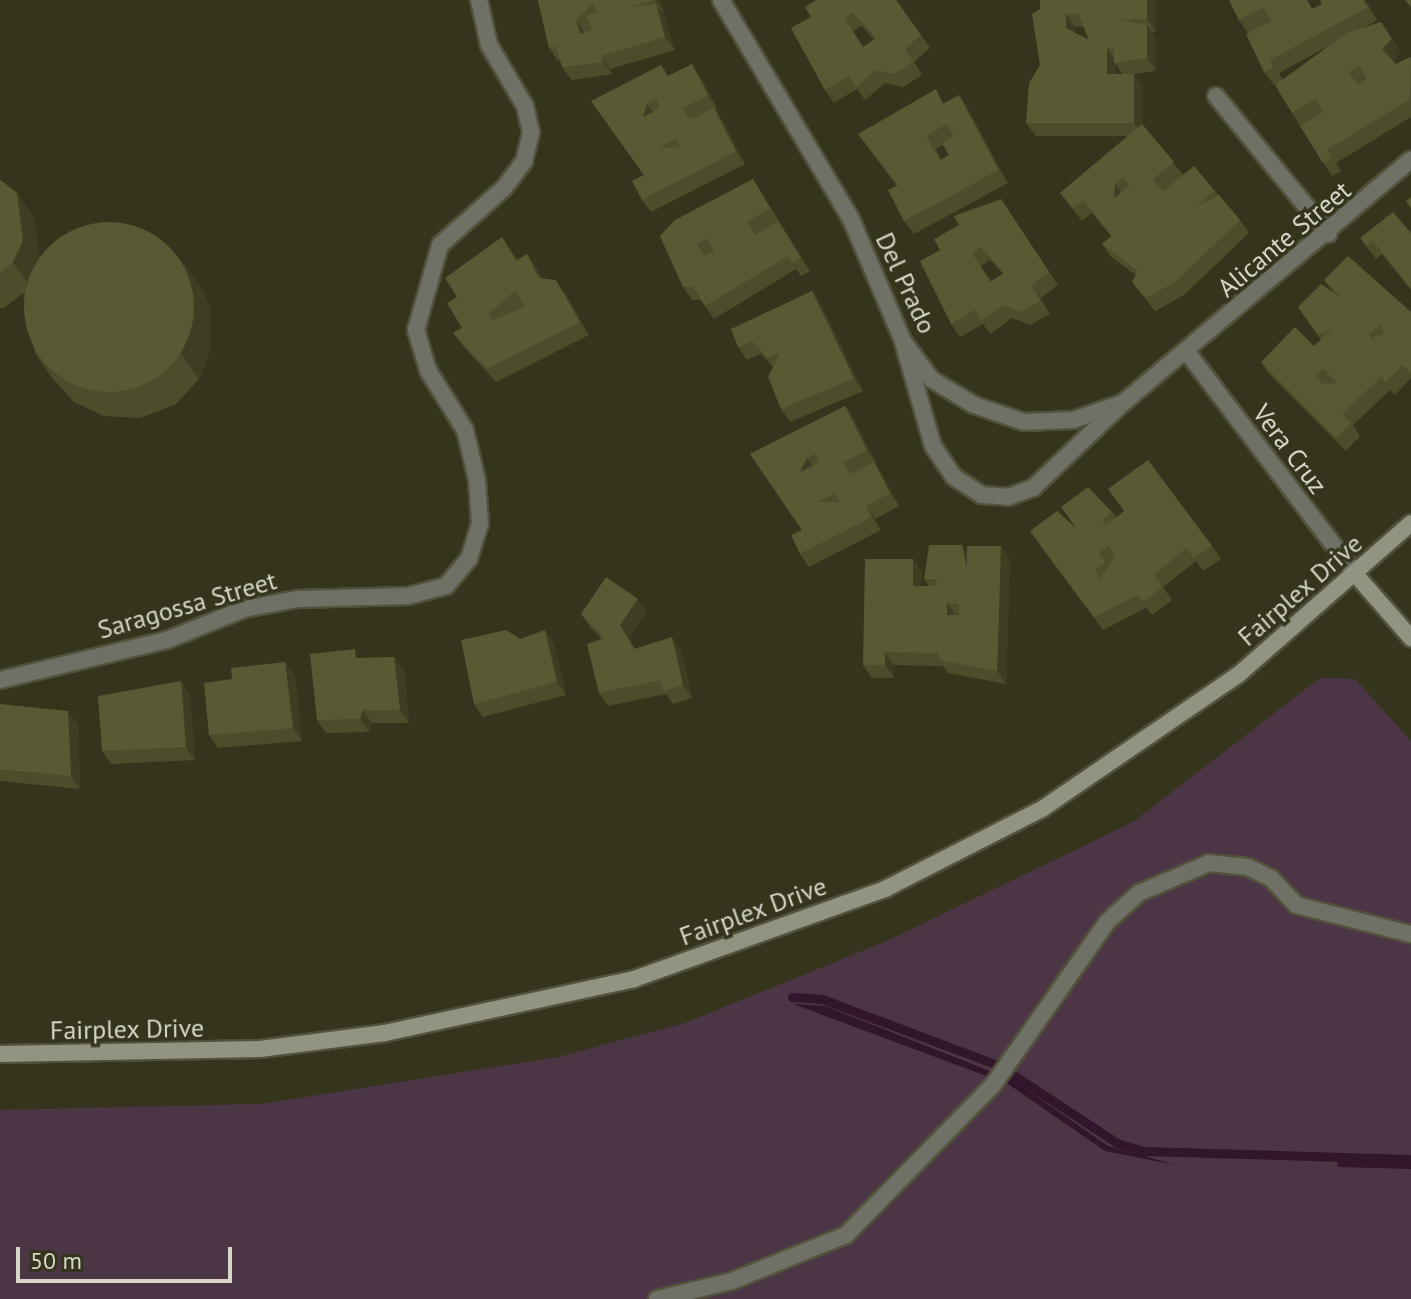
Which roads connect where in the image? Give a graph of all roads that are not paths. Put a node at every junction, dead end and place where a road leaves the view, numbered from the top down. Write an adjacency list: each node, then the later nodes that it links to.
1 (479, 0): 12 (street, Saragossa Street)
2 (721, 0): 6 (street, Del Prado)
3 (1216, 96): 5 (street)
4 (1411, 160): 5 (street, Alicante Street)
5 (1329, 234): 7 (street, Alicante Street)
6 (903, 341): 8 (street, Del Prado); 8 (street)
7 (1187, 352): 8 (street, Del Prado); 10 (street, Vera Cruz)
8 (1123, 403)
9 (1411, 523): 10 (main road, Fairplex Drive)
10 (1356, 575): 11 (main road); 14 (main road, Fairplex Drive)
11 (1411, 638)
12 (0, 680)
13 (1411, 934): 15 (street)
14 (0, 1054)
15 (657, 1299)

